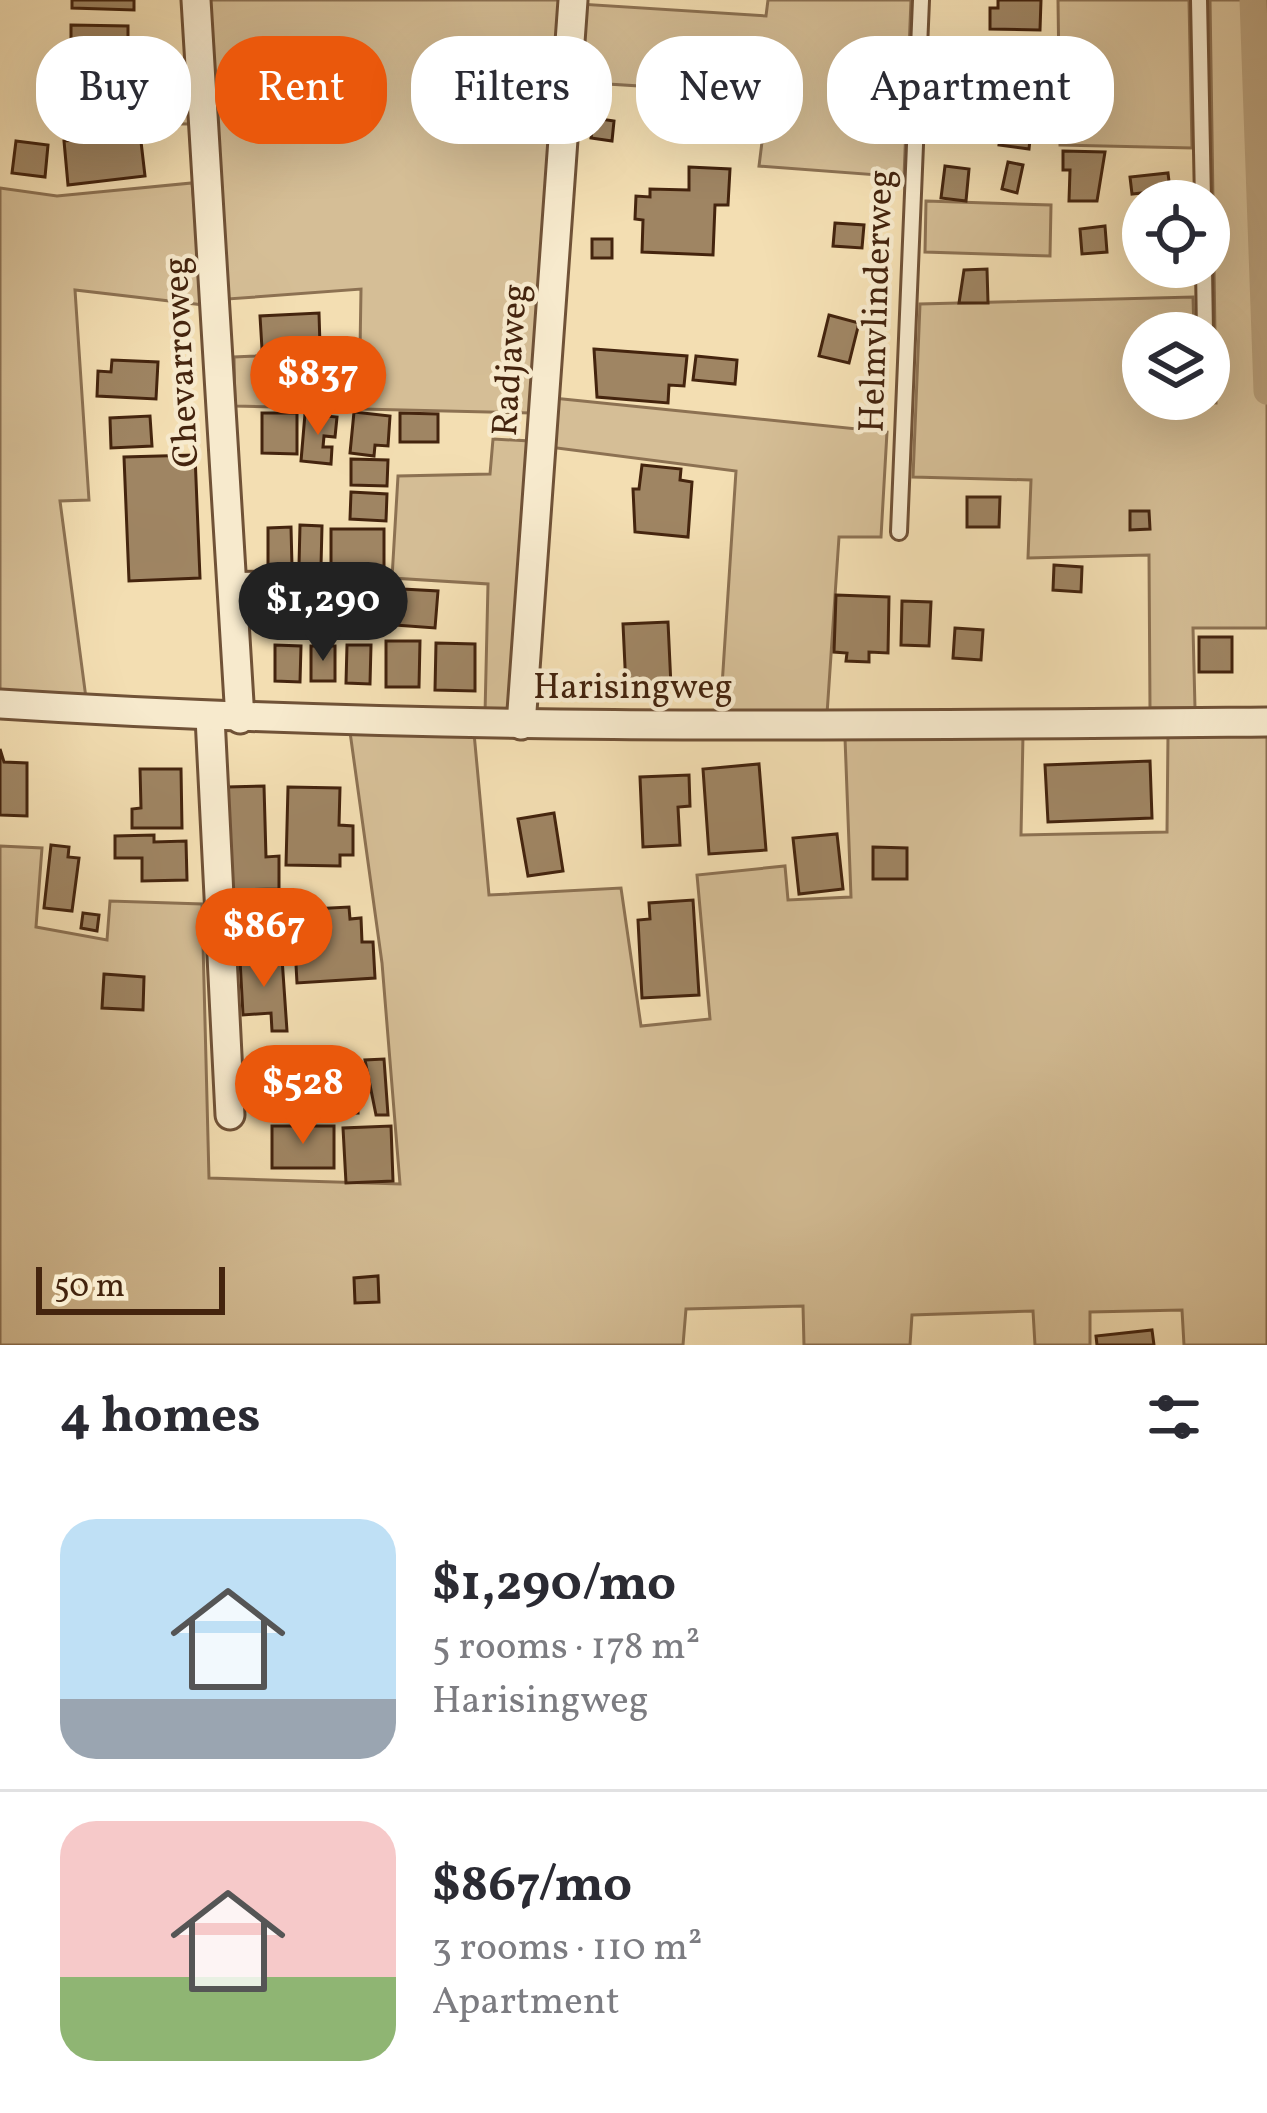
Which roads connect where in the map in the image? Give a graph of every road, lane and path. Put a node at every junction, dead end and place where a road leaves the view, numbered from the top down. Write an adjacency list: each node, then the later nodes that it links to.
1 (196, 0): 8 (street, Chevarroweg)
2 (573, 0): 13 (street, Radjaweg)
3 (921, 0): 6 (lane, Helmvlinderweg)
4 (1199, 0): 5 (lane)
5 (1203, 180)
6 (898, 532)
7 (375, 579): 8 (lane)
8 (232, 580): 11 (street, Chevarroweg)
9 (0, 704): 10 (street, Harisingweg)
10 (211, 717): 11 (street, Harisingweg); 14 (street)
11 (241, 719): 13 (street, Harisingweg)
12 (1267, 722): 13 (street, Harisingweg)
13 (520, 725)
14 (230, 1114)

